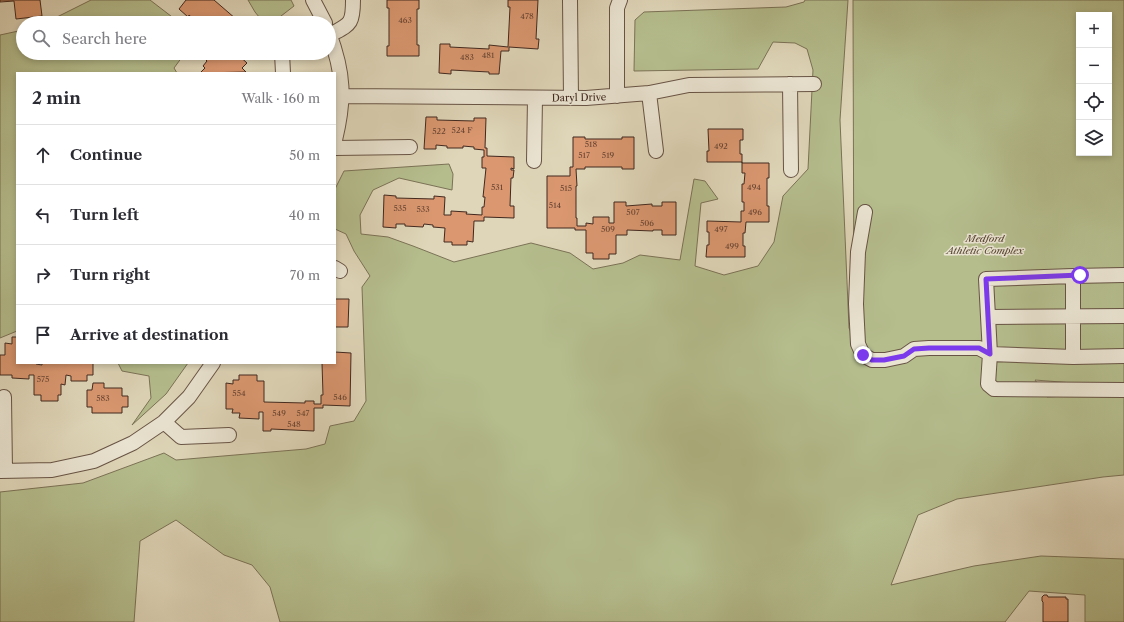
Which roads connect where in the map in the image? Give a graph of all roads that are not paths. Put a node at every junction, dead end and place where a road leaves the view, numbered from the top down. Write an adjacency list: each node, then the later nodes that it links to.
1 (313, 0): 5 (street)
2 (353, 0): 6 (street)
3 (570, 0): 16 (street)
4 (620, 0): 14 (street)
5 (321, 16)
6 (336, 27)
7 (336, 57): 13 (street)
8 (282, 60): 9 (street)
9 (283, 72)
10 (790, 84): 11 (street, Daryl Drive); 12 (street, Daryl Drive); 23 (street)
11 (814, 84)
12 (649, 93): 14 (street, Daryl Drive); 21 (street)
13 (343, 96): 15 (street, Daryl Drive); 17 (street)
14 (617, 96): 16 (street, Daryl Drive)
15 (535, 98): 16 (street, Daryl Drive); 22 (street)
16 (571, 98)
17 (338, 114): 18 (street)
18 (336, 131)
19 (410, 147): 20 (street)
20 (336, 148)
21 (656, 151)
22 (534, 161)
23 (791, 170)
24 (865, 212): 30 (street)
25 (1124, 275): 26 (street)
26 (1073, 276): 28 (street); 29 (street)
27 (1124, 316): 29 (street)
28 (988, 317): 29 (street); 30 (street)
29 (1074, 317): 32 (street)
30 (990, 354): 32 (street); 34 (street)
31 (1124, 356): 32 (street)
32 (1073, 357)
33 (212, 364): 36 (street)
34 (1124, 390)
35 (4, 396): 38 (street)
36 (164, 422): 37 (street); 38 (street)
37 (229, 435)
38 (3, 471)

